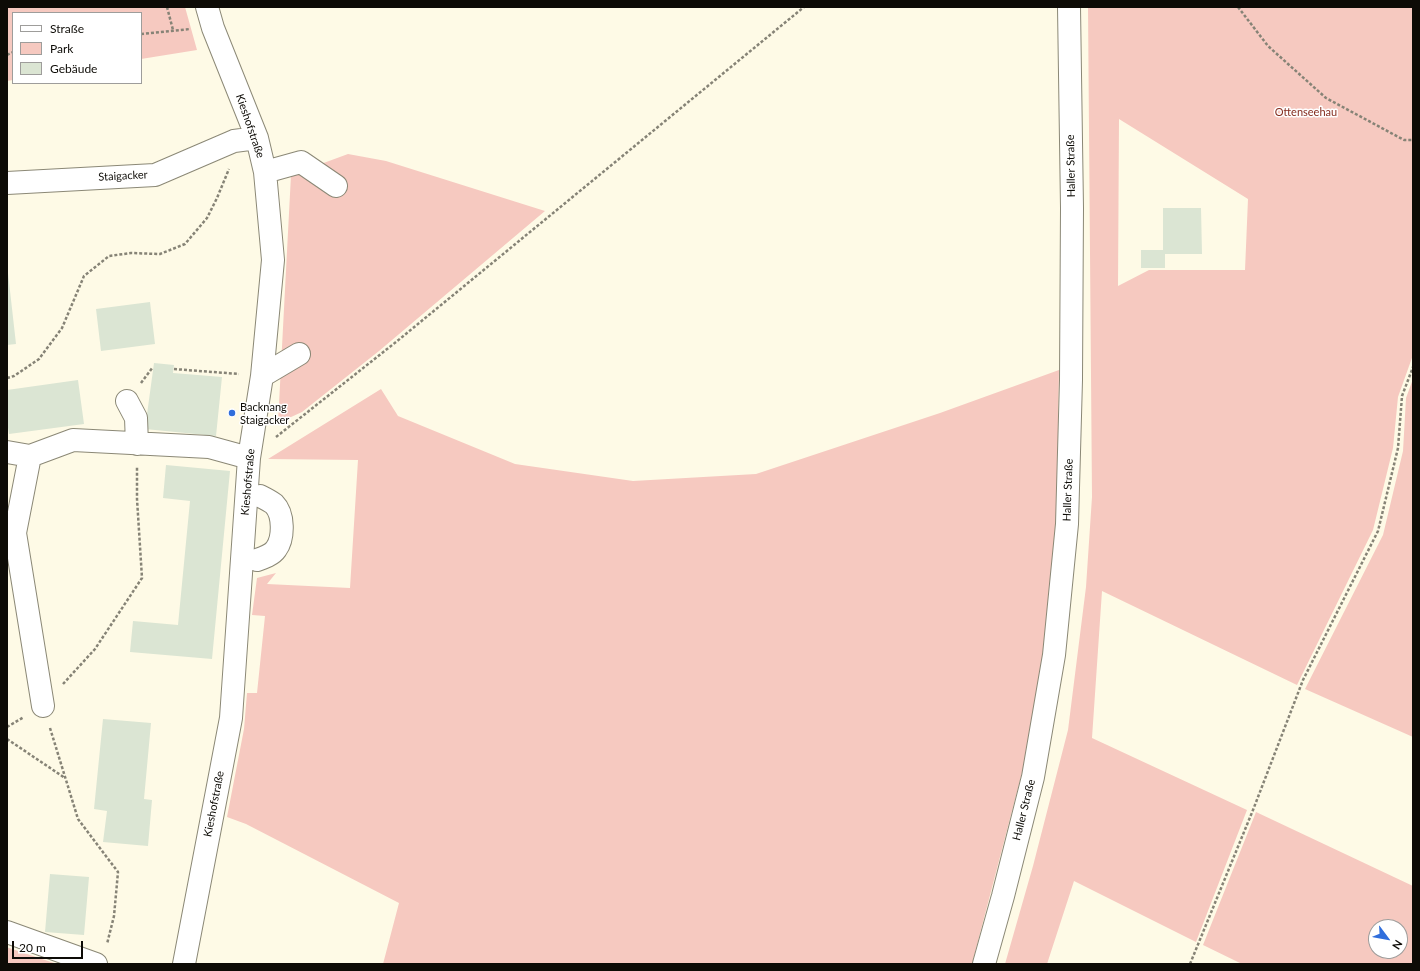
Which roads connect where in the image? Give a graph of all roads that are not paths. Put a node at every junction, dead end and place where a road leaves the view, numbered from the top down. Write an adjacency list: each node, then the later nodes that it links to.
1 (207, 7): 3 (street, Kieshofstraße)
2 (1069, 7): 22 (street, Haller Straße)
3 (256, 138): 4 (street, Kieshofstraße); 5 (street, Staigacker)
4 (265, 172): 6 (street); 8 (street, Kieshofstraße)
5 (7, 183)
6 (336, 186)
7 (299, 354): 8 (street)
8 (262, 376): 13 (street, Kieshofstraße)
9 (127, 401): 10 (street)
10 (137, 444): 12 (street); 13 (street)
11 (7, 452): 12 (street)
12 (30, 456): 18 (street)
13 (249, 458): 14 (street, Kieshofstraße)
14 (253, 496): 15 (street); 16 (street, Kieshofstraße); 16 (street)
15 (286, 497)
16 (249, 560): 17 (street); 21 (street, Kieshofstraße)
17 (288, 561)
18 (42, 706)
19 (7, 932): 20 (street)
20 (101, 957)
21 (184, 964)
22 (984, 964)

